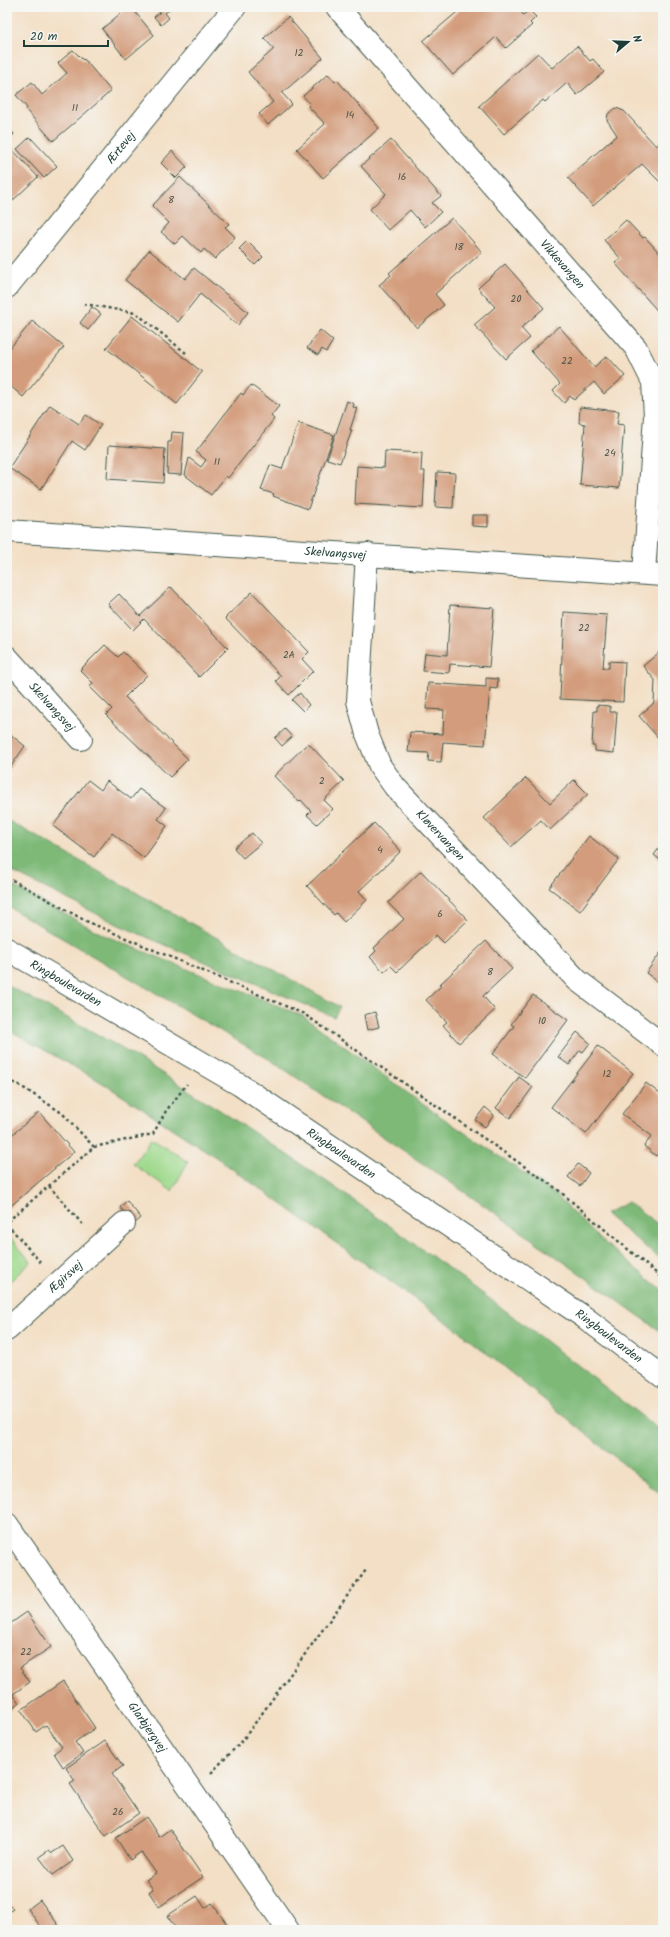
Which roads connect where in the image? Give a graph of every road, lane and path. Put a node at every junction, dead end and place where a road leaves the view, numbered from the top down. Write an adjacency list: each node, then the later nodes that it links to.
1 (235, 7): 3 (street, Ærtevej)
2 (337, 7): 8 (street, Vikkevangen)
3 (7, 288)
4 (84, 304): 5 (path)
5 (186, 353)
6 (7, 531): 7 (street, Skelvangsvej)
7 (367, 554): 8 (street, Skelvangsvej); 13 (street, Kløvervangen)
8 (653, 574)
9 (7, 658): 10 (street, Skelvangsvej)
10 (81, 739)
11 (7, 877): 21 (path)
12 (7, 949): 14 (street, Ringboulevarden)
13 (663, 1045)
14 (197, 1060): 16 (path); 24 (street, Ringboulevarden)
15 (7, 1080): 16 (path)
16 (94, 1147): 17 (path)
17 (49, 1186): 18 (path); 20 (path)
18 (7, 1223): 22 (path)
19 (124, 1223): 20 (street, Ægirsvej)
20 (100, 1245): 22 (street, Ægirsvej)
21 (663, 1278)
22 (59, 1283): 23 (street, Ægirsvej)
23 (7, 1330)
24 (663, 1377)
25 (7, 1524): 27 (street, Glarbjergvej)
26 (366, 1570): 27 (path)
27 (193, 1793): 28 (street, Glarbjergvej)
28 (288, 1930)

